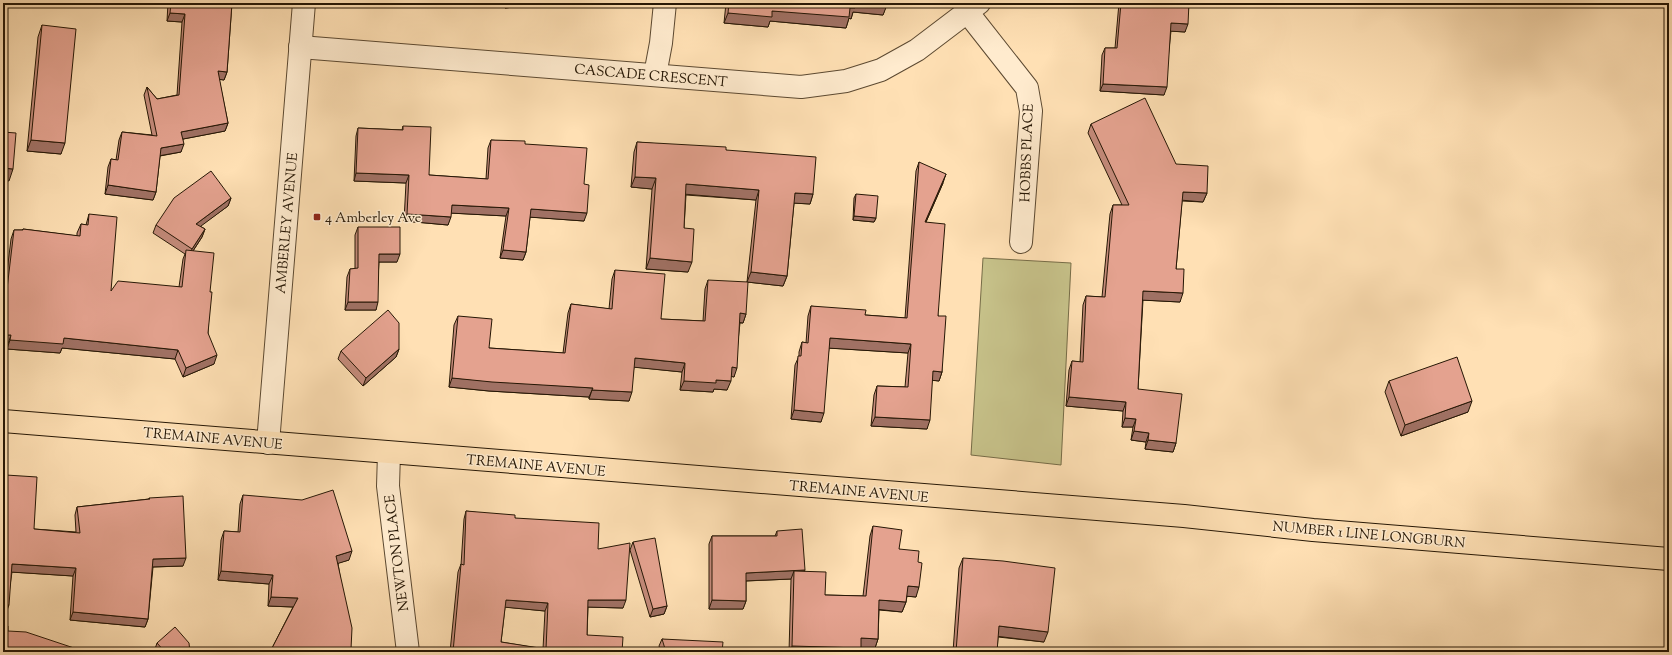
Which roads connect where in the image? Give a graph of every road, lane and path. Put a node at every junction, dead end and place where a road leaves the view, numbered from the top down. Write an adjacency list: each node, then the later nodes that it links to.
1 (304, 3): 4 (street, AMBERLEY AVENUE)
2 (665, 3): 5 (street)
3 (974, 8): 5 (street, CASCADE CRESCENT); 6 (street, HOBBS PLACE)
4 (300, 46): 5 (street, CASCADE CRESCENT); 8 (street, AMBERLEY AVENUE)
5 (655, 75)
6 (1021, 242)
7 (3, 421): 8 (main road, TREMAINE AVENUE)
8 (268, 443): 9 (main road, TREMAINE AVENUE)
9 (389, 453): 10 (main road, TREMAINE AVENUE); 12 (street, NEWTON PLACE)
10 (1068, 508): 11 (main road, NUMBER 1 LINE LONGBURN)
11 (1669, 559)
12 (408, 652)

